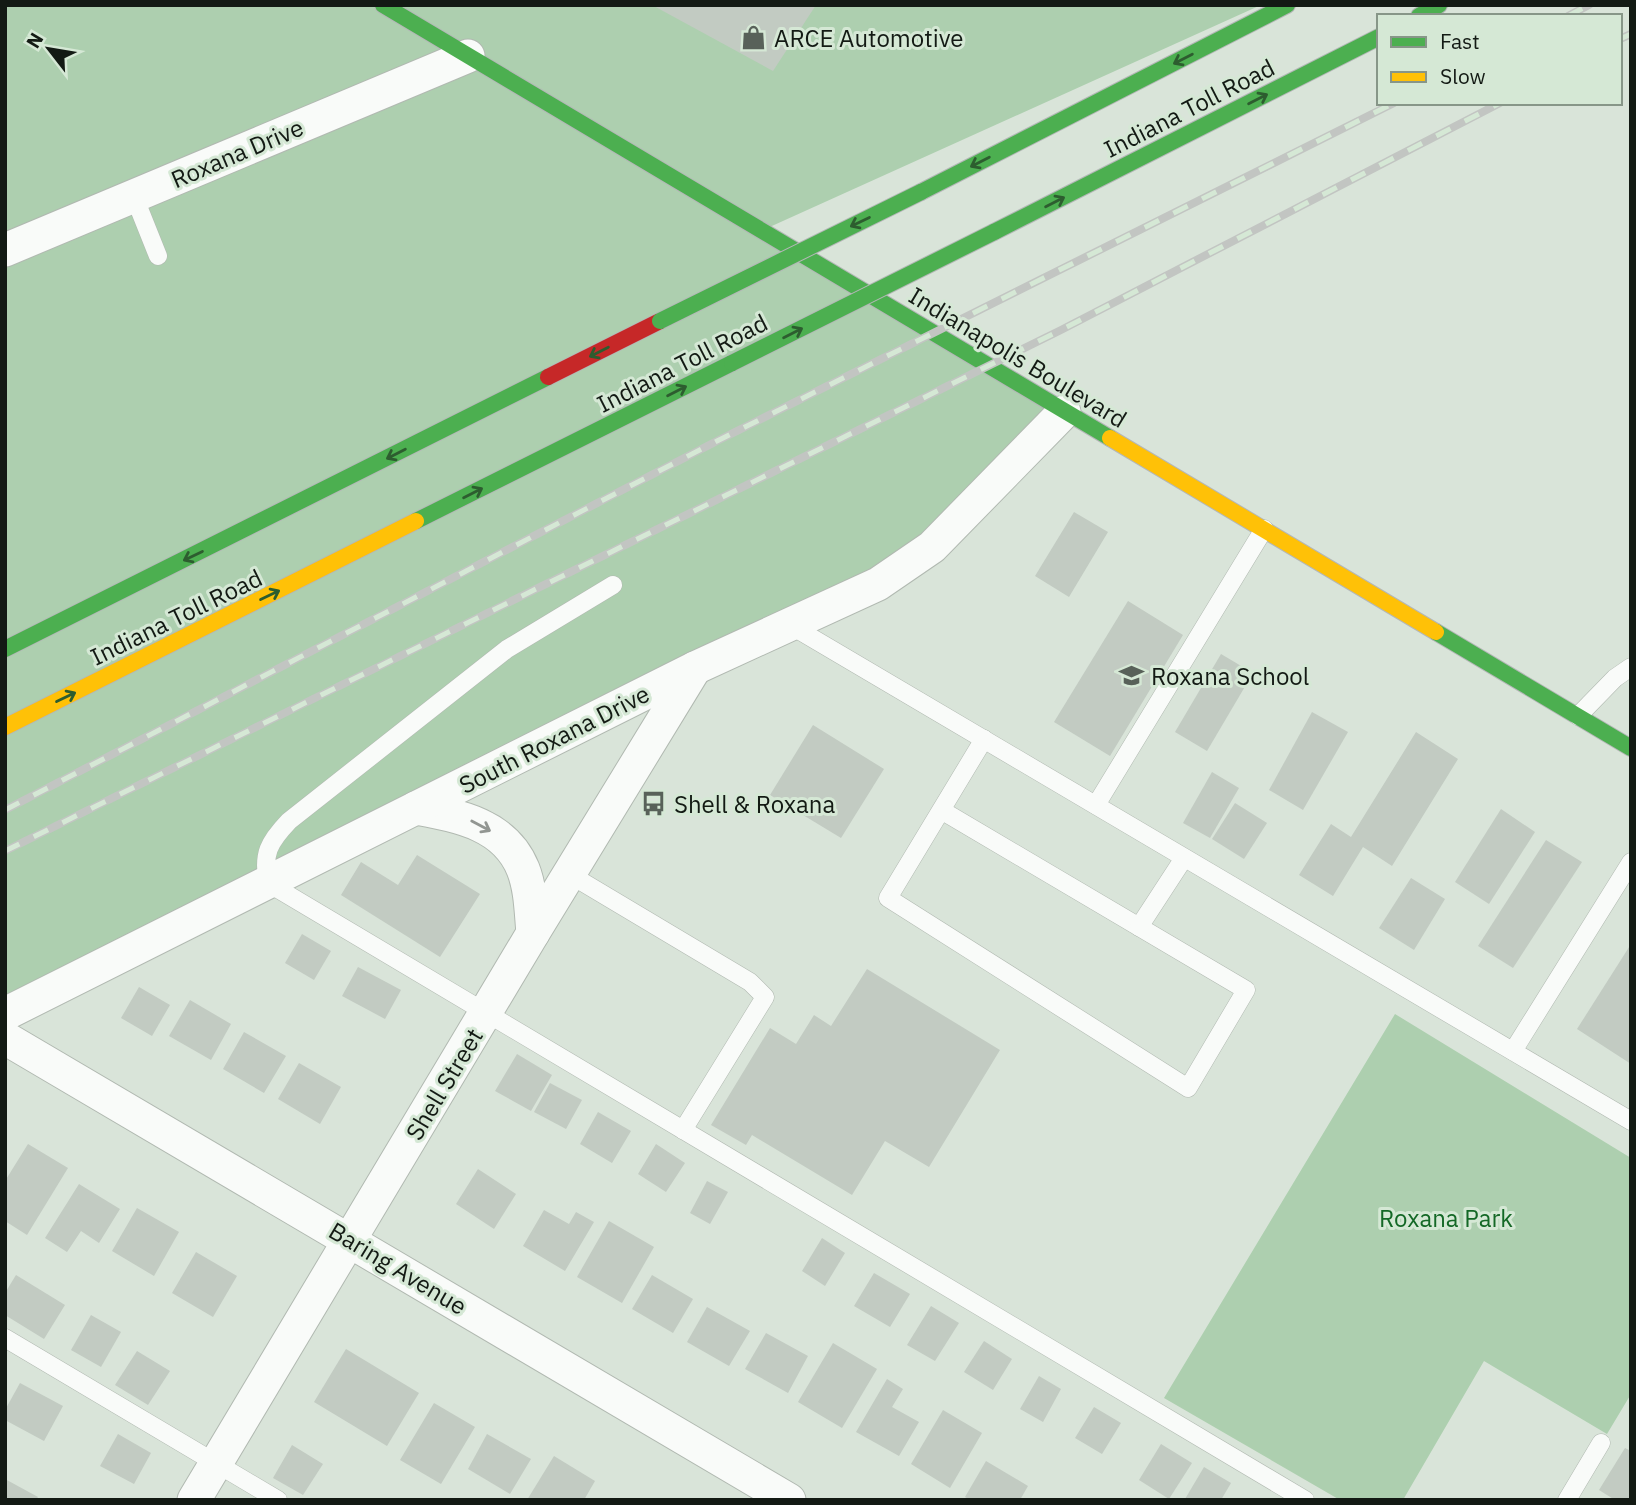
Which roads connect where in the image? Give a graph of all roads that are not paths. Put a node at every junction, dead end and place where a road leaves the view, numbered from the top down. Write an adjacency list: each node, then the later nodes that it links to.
1 (383, 5): 6 (main road, Indianapolis Boulevard)
2 (1287, 5): 14 (main road, Indiana Toll Road, one-way to 14, bridge)
3 (1439, 5): 4 (main road)
4 (1423, 14)
5 (1377, 38): 18 (main road, Indiana Toll Road, one-way to 5, bridge)
6 (468, 56): 7 (street, Roxana Drive); 10 (main road, Indianapolis Boulevard)
7 (135, 196): 8 (street, Roxana Drive); 9 (lane)
8 (5, 250)
9 (158, 256)
10 (1065, 412): 11 (main road, Indianapolis Boulevard); 13 (street, South Roxana Drive)
11 (1264, 529): 17 (main road, Indianapolis Boulevard); 21 (lane)
12 (614, 586): 27 (lane)
13 (790, 625): 16 (street, South Roxana Drive); 19 (lane)
14 (5, 649)
15 (1631, 667): 17 (lane)
16 (695, 668): 22 (street, South Roxana Drive); 26 (street, Shell Street)
17 (1578, 716): 20 (main road, Indianapolis Boulevard)
18 (5, 727)
19 (984, 739): 21 (lane); 23 (lane)
20 (1631, 748)
21 (1096, 805): 24 (lane)
22 (416, 808): 27 (street, South Roxana Drive); 29 (street, one-way to 29)
23 (941, 810): 28 (lane); 28 (lane)
24 (1184, 858): 28 (lane); 33 (lane)
25 (1631, 862): 33 (lane)
26 (569, 874): 29 (street, Shell Street); 35 (lane)
27 (268, 883): 30 (lane); 31 (street, South Roxana Drive)
28 (1139, 927)
29 (533, 933): 30 (street, Shell Street)
30 (487, 1013): 35 (lane); 36 (street, Shell Street)
31 (5, 1014)
32 (5, 1038): 36 (street, Baring Avenue)
33 (1513, 1051): 34 (lane)
34 (1631, 1121)
35 (683, 1130): 43 (lane)
36 (350, 1240): 39 (street, Shell Street); 42 (street, Baring Avenue)
37 (5, 1338): 39 (lane)
38 (1601, 1443): 44 (lane)
39 (216, 1463): 40 (street, Shell Street); 41 (lane)
40 (194, 1500)
41 (278, 1500)
42 (789, 1500)
43 (1304, 1500)
44 (1567, 1500)

